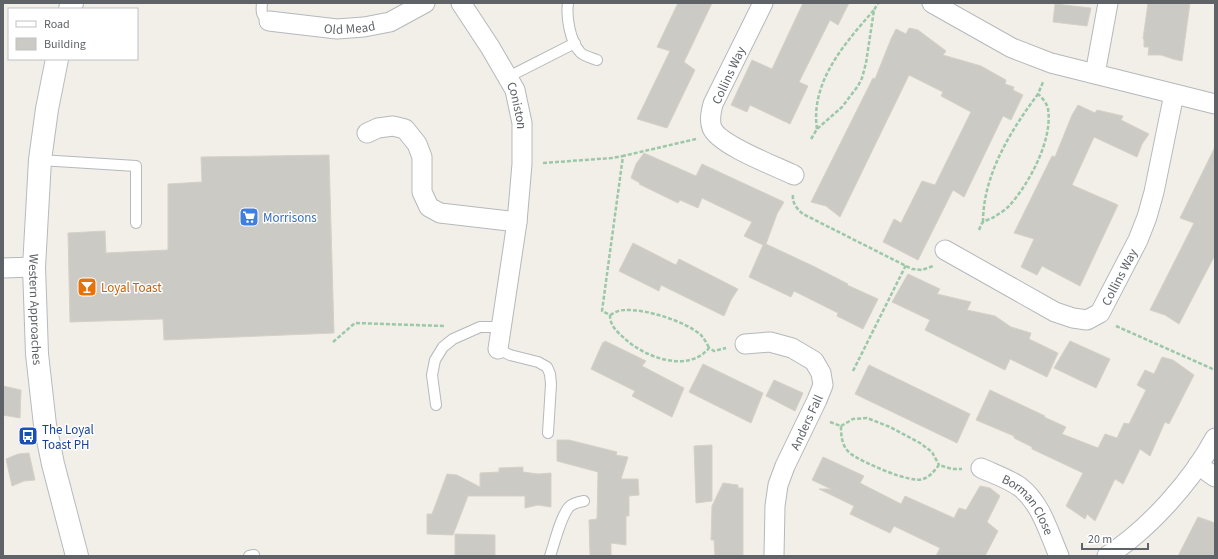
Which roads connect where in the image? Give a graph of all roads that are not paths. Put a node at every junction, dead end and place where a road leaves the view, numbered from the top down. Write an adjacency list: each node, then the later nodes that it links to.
1 (262, 3): 8 (lane)
2 (426, 3): 8 (street, Old Mead)
3 (461, 3): 13 (street, Coniston)
4 (568, 3): 9 (lane)
5 (762, 3): 18 (street, Collins Way)
6 (932, 3): 12 (street)
7 (1108, 3): 12 (street)
8 (269, 21)
9 (575, 43): 11 (lane); 13 (lane)
10 (57, 60): 17 (street, Western Approaches)
11 (597, 60)
12 (1095, 74): 14 (street)
13 (508, 77): 19 (street, Coniston)
14 (1174, 94): 15 (street); 21 (street, Collins Way)
15 (1215, 104)
16 (366, 133): 19 (street)
17 (40, 160): 20 (lane); 23 (street, Western Approaches)
18 (794, 175)
19 (517, 222): 24 (street, Coniston)
20 (136, 223)
21 (940, 258)
22 (3, 268): 23 (street)
23 (34, 268): 34 (street, Western Approaches)
24 (501, 327): 26 (street, Coniston); 27 (lane)
25 (745, 344): 36 (street, Anders Fall)
26 (498, 349): 28 (lane)
27 (436, 405)
28 (548, 433)
29 (1215, 438): 30 (street)
30 (1198, 465): 32 (street); 38 (street)
31 (981, 468): 37 (street, Borman Close)
32 (1215, 477)
33 (584, 501): 35 (lane)
34 (77, 556)
35 (550, 556)
36 (774, 556)
37 (1059, 556)
38 (1107, 556)

